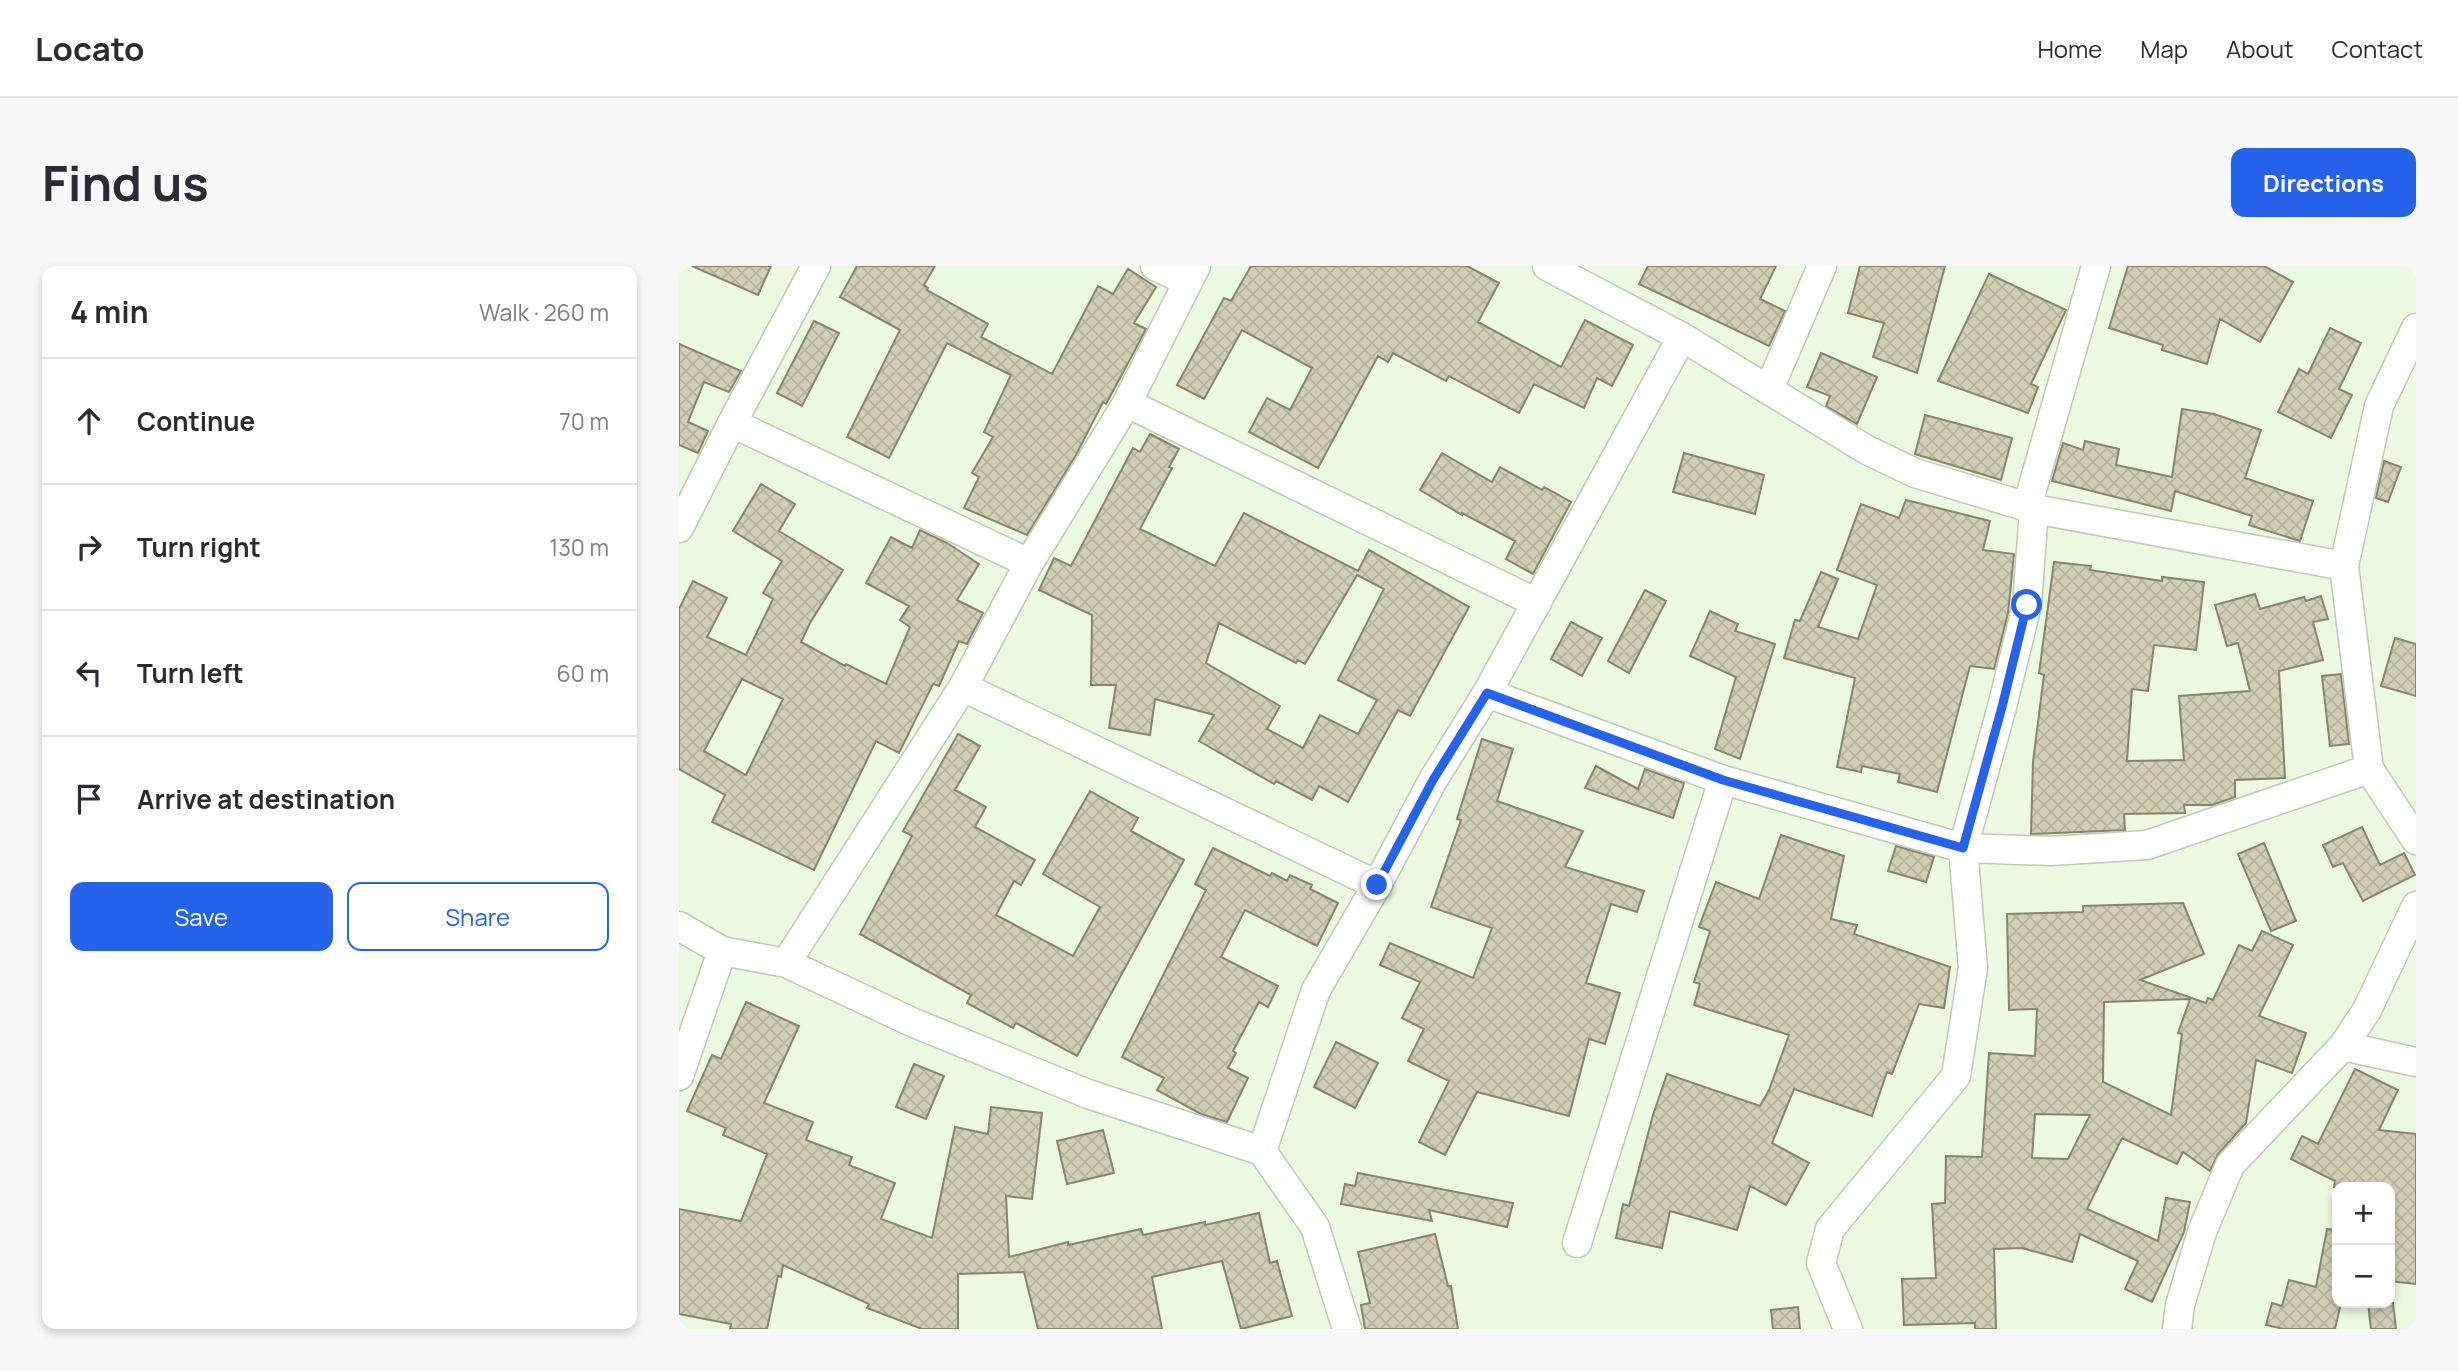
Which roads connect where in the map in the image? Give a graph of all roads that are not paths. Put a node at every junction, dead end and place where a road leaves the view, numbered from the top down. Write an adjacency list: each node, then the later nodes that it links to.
1 (816, 266): 11 (street)
2 (1155, 266): 6 (street)
3 (1547, 266): 8 (street)
4 (1822, 266): 9 (street)
5 (2097, 266): 12 (street)
6 (1191, 274): 10 (street)
7 (2416, 328): 15 (street)
8 (1682, 337): 9 (street); 16 (street)
9 (1769, 389): 12 (street)
10 (1127, 403): 14 (street); 16 (street)
11 (732, 423): 13 (street); 14 (street)
12 (2030, 508): 15 (street); 22 (street)
13 (679, 528)
14 (1029, 564): 17 (street)
15 (2344, 566): 19 (street)
16 (1537, 603): 18 (street)
17 (963, 687): 23 (street); 27 (street)
18 (1487, 693): 20 (street); 23 (street)
19 (2369, 769): 21 (street); 22 (street)
20 (1723, 780): 22 (street); 32 (street)
21 (2416, 840)
22 (1963, 848): 34 (street)
23 (1377, 885): 31 (street)
24 (2413, 915): 28 (street)
25 (679, 926): 26 (street)
26 (722, 951): 27 (street); 30 (street)
27 (786, 963): 31 (street)
28 (2343, 1046): 29 (street); 35 (street)
29 (2416, 1062)
30 (679, 1076)
31 (1262, 1151): 33 (street)
32 (1577, 1243)
33 (1347, 1329)
34 (1848, 1329)
35 (2177, 1329)

